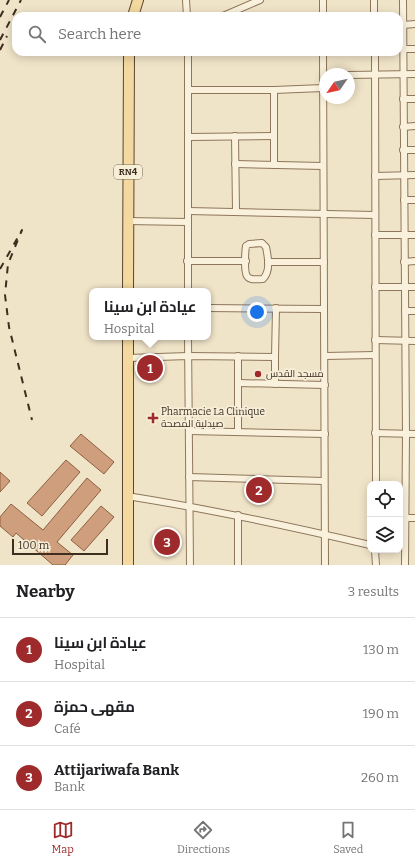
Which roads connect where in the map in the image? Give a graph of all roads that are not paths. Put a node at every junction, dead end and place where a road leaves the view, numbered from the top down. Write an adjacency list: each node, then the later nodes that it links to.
1 (138, 0): 7 (main road)
2 (186, 0): 8 (street)
3 (260, 0): 9 (street)
4 (323, 0): 10 (street)
5 (374, 0): 11 (street)
6 (403, 0): 13 (street)
7 (134, 12)
8 (187, 12)
9 (232, 12)
10 (323, 12)
11 (374, 12)
12 (415, 24): 13 (street)
13 (403, 25): 14 (street)
14 (403, 49): 15 (street); 21 (street)
15 (415, 49)
16 (129, 56): 50 (main road, RN4)
17 (188, 56): 26 (street)
18 (323, 56): 20 (street)
19 (375, 56): 24 (street)
20 (324, 68)
21 (403, 74): 22 (street); 24 (street); 28 (street)
22 (415, 74)
23 (355, 75): 24 (street)
24 (375, 75): 42 (street)
25 (319, 88): 27 (street)
26 (188, 90): 27 (street); 35 (street)
27 (274, 90): 34 (street)
28 (403, 99): 29 (street); 31 (street)
29 (415, 99)
30 (324, 104): 40 (street)
31 (403, 126): 32 (street); 36 (street)
32 (415, 126)
33 (235, 136): 34 (street); 35 (street); 38 (street)
34 (274, 136): 39 (street)
35 (188, 137): 46 (street)
36 (404, 150): 37 (street); 43 (street)
37 (415, 150)
38 (235, 164): 39 (street); 47 (street)
39 (274, 165): 40 (street)
40 (324, 166): 48 (street)
41 (415, 175): 43 (street)
42 (375, 176): 43 (street); 49 (street)
43 (404, 176): 44 (street)
44 (404, 200): 45 (street); 53 (street)
45 (415, 200)
46 (188, 211): 47 (street); 51 (street)
47 (236, 212): 48 (street)
48 (324, 214): 49 (street); 59 (street)
49 (375, 215): 52 (street)
50 (127, 221): 51 (street); 64 (main road, RN4)
51 (187, 222): 55 (street)
52 (375, 235): 53 (street); 61 (street)
53 (404, 235): 54 (street); 60 (street)
54 (415, 235)
55 (187, 261): 56 (street); 65 (street)
56 (246, 261): 58 (street); 58 (street)
57 (415, 261): 60 (street)
58 (268, 262): 59 (street)
59 (324, 262): 68 (street)
60 (404, 262): 62 (street)
61 (375, 287): 62 (street); 73 (street)
62 (405, 287): 63 (street); 69 (street)
63 (415, 287)
64 (128, 288)
65 (188, 288)
66 (211, 308): 67 (street)
67 (276, 308): 68 (street); 80 (street)
68 (324, 309): 79 (street)
69 (405, 311): 70 (street); 74 (street)
70 (415, 311)
71 (128, 340): 81 (main road)
72 (188, 340): 77 (street)
73 (375, 340): 74 (street); 76 (street)
74 (405, 341): 75 (street); 89 (street)
75 (415, 341)
76 (375, 355): 79 (street); 87 (street)
77 (188, 356): 78 (street); 81 (street); 85 (street)
78 (238, 356): 80 (street); 82 (street)
79 (325, 356): 84 (street)
80 (275, 357): 83 (street)
81 (128, 358): 94 (main road)
82 (238, 383): 83 (street); 86 (street)
83 (275, 384): 84 (street)
84 (325, 385): 88 (street)
85 (189, 431): 86 (street); 91 (street)
86 (238, 432): 88 (street)
87 (375, 433): 89 (street); 93 (street)
88 (325, 434): 92 (street)
89 (406, 434): 90 (street); 97 (street)
90 (415, 434)
91 (189, 477): 92 (street); 95 (street)
92 (324, 481): 101 (street)
93 (376, 481)
94 (127, 496): 95 (street); 104 (main road)
95 (190, 506): 96 (street); 105 (street)
96 (238, 515): 101 (street); 106 (street)
97 (402, 517)
98 (403, 518): 99 (street)
99 (415, 518)
100 (403, 530): 109 (street)
101 (325, 534): 102 (street); 107 (street)
102 (367, 543)
103 (376, 553): 108 (street)
104 (128, 565)
105 (190, 565)
106 (238, 565)
107 (325, 565)
108 (376, 565)
109 (406, 565)

